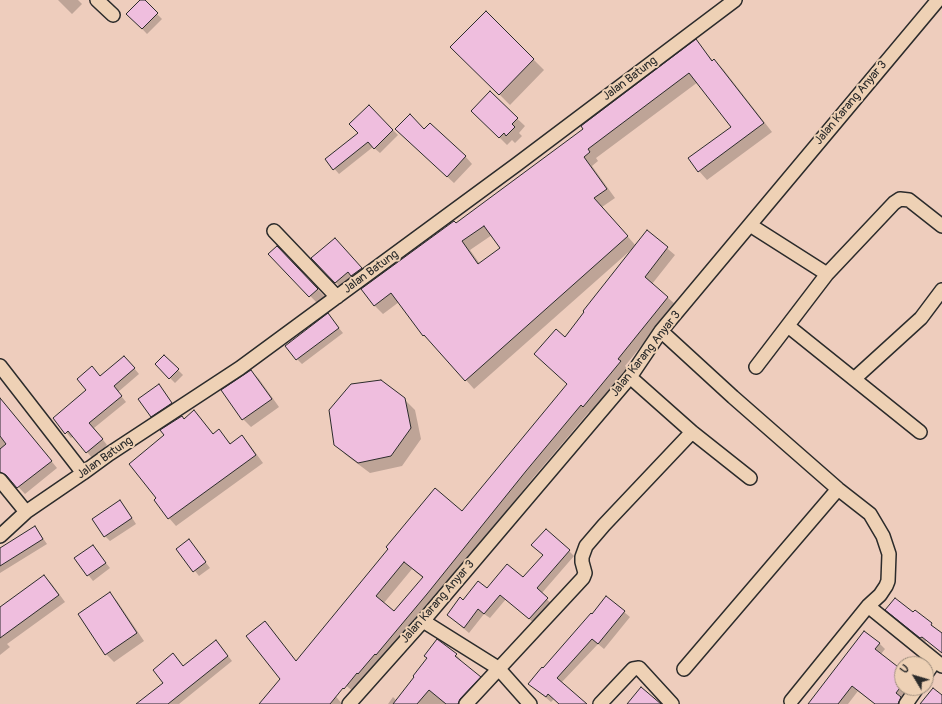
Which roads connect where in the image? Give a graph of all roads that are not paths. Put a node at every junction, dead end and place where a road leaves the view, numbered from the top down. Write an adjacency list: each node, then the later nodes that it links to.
1 (97, 0): 4 (street)
2 (735, 0): 10 (street, Jalan Batung)
3 (938, 0): 5 (street, Jalan Karang Anyar 3)
4 (113, 15)
5 (750, 226): 8 (street); 12 (street, Jalan Karang Anyar 3)
6 (942, 226): 8 (street)
7 (274, 230): 10 (street)
8 (827, 274): 11 (street)
9 (942, 290): 16 (street)
10 (337, 297): 19 (street, Jalan Batung)
11 (788, 326): 14 (street); 16 (street)
12 (661, 331): 15 (street, Jalan Karang Anyar 3); 22 (street)
13 (0, 366): 19 (street)
14 (756, 367)
15 (630, 377): 17 (street); 26 (street, Jalan Karang Anyar 3)
16 (854, 379): 18 (street)
17 (692, 432): 20 (street); 28 (street)
18 (920, 432)
19 (84, 474): 23 (street, Jalan Batung)
20 (750, 478)
21 (0, 480): 23 (street)
22 (838, 489): 25 (street); 29 (street)
23 (26, 512): 24 (street, Jalan Batung)
24 (0, 536)
25 (868, 606): 27 (street); 30 (street)
26 (423, 621): 28 (street); 31 (street, Jalan Karang Anyar 3)
27 (938, 663)
28 (498, 668): 32 (street); 33 (street)
29 (684, 669)
30 (791, 701)
31 (351, 703)
32 (466, 704)
33 (530, 704)
34 (600, 704): 35 (street)
35 (672, 704)

